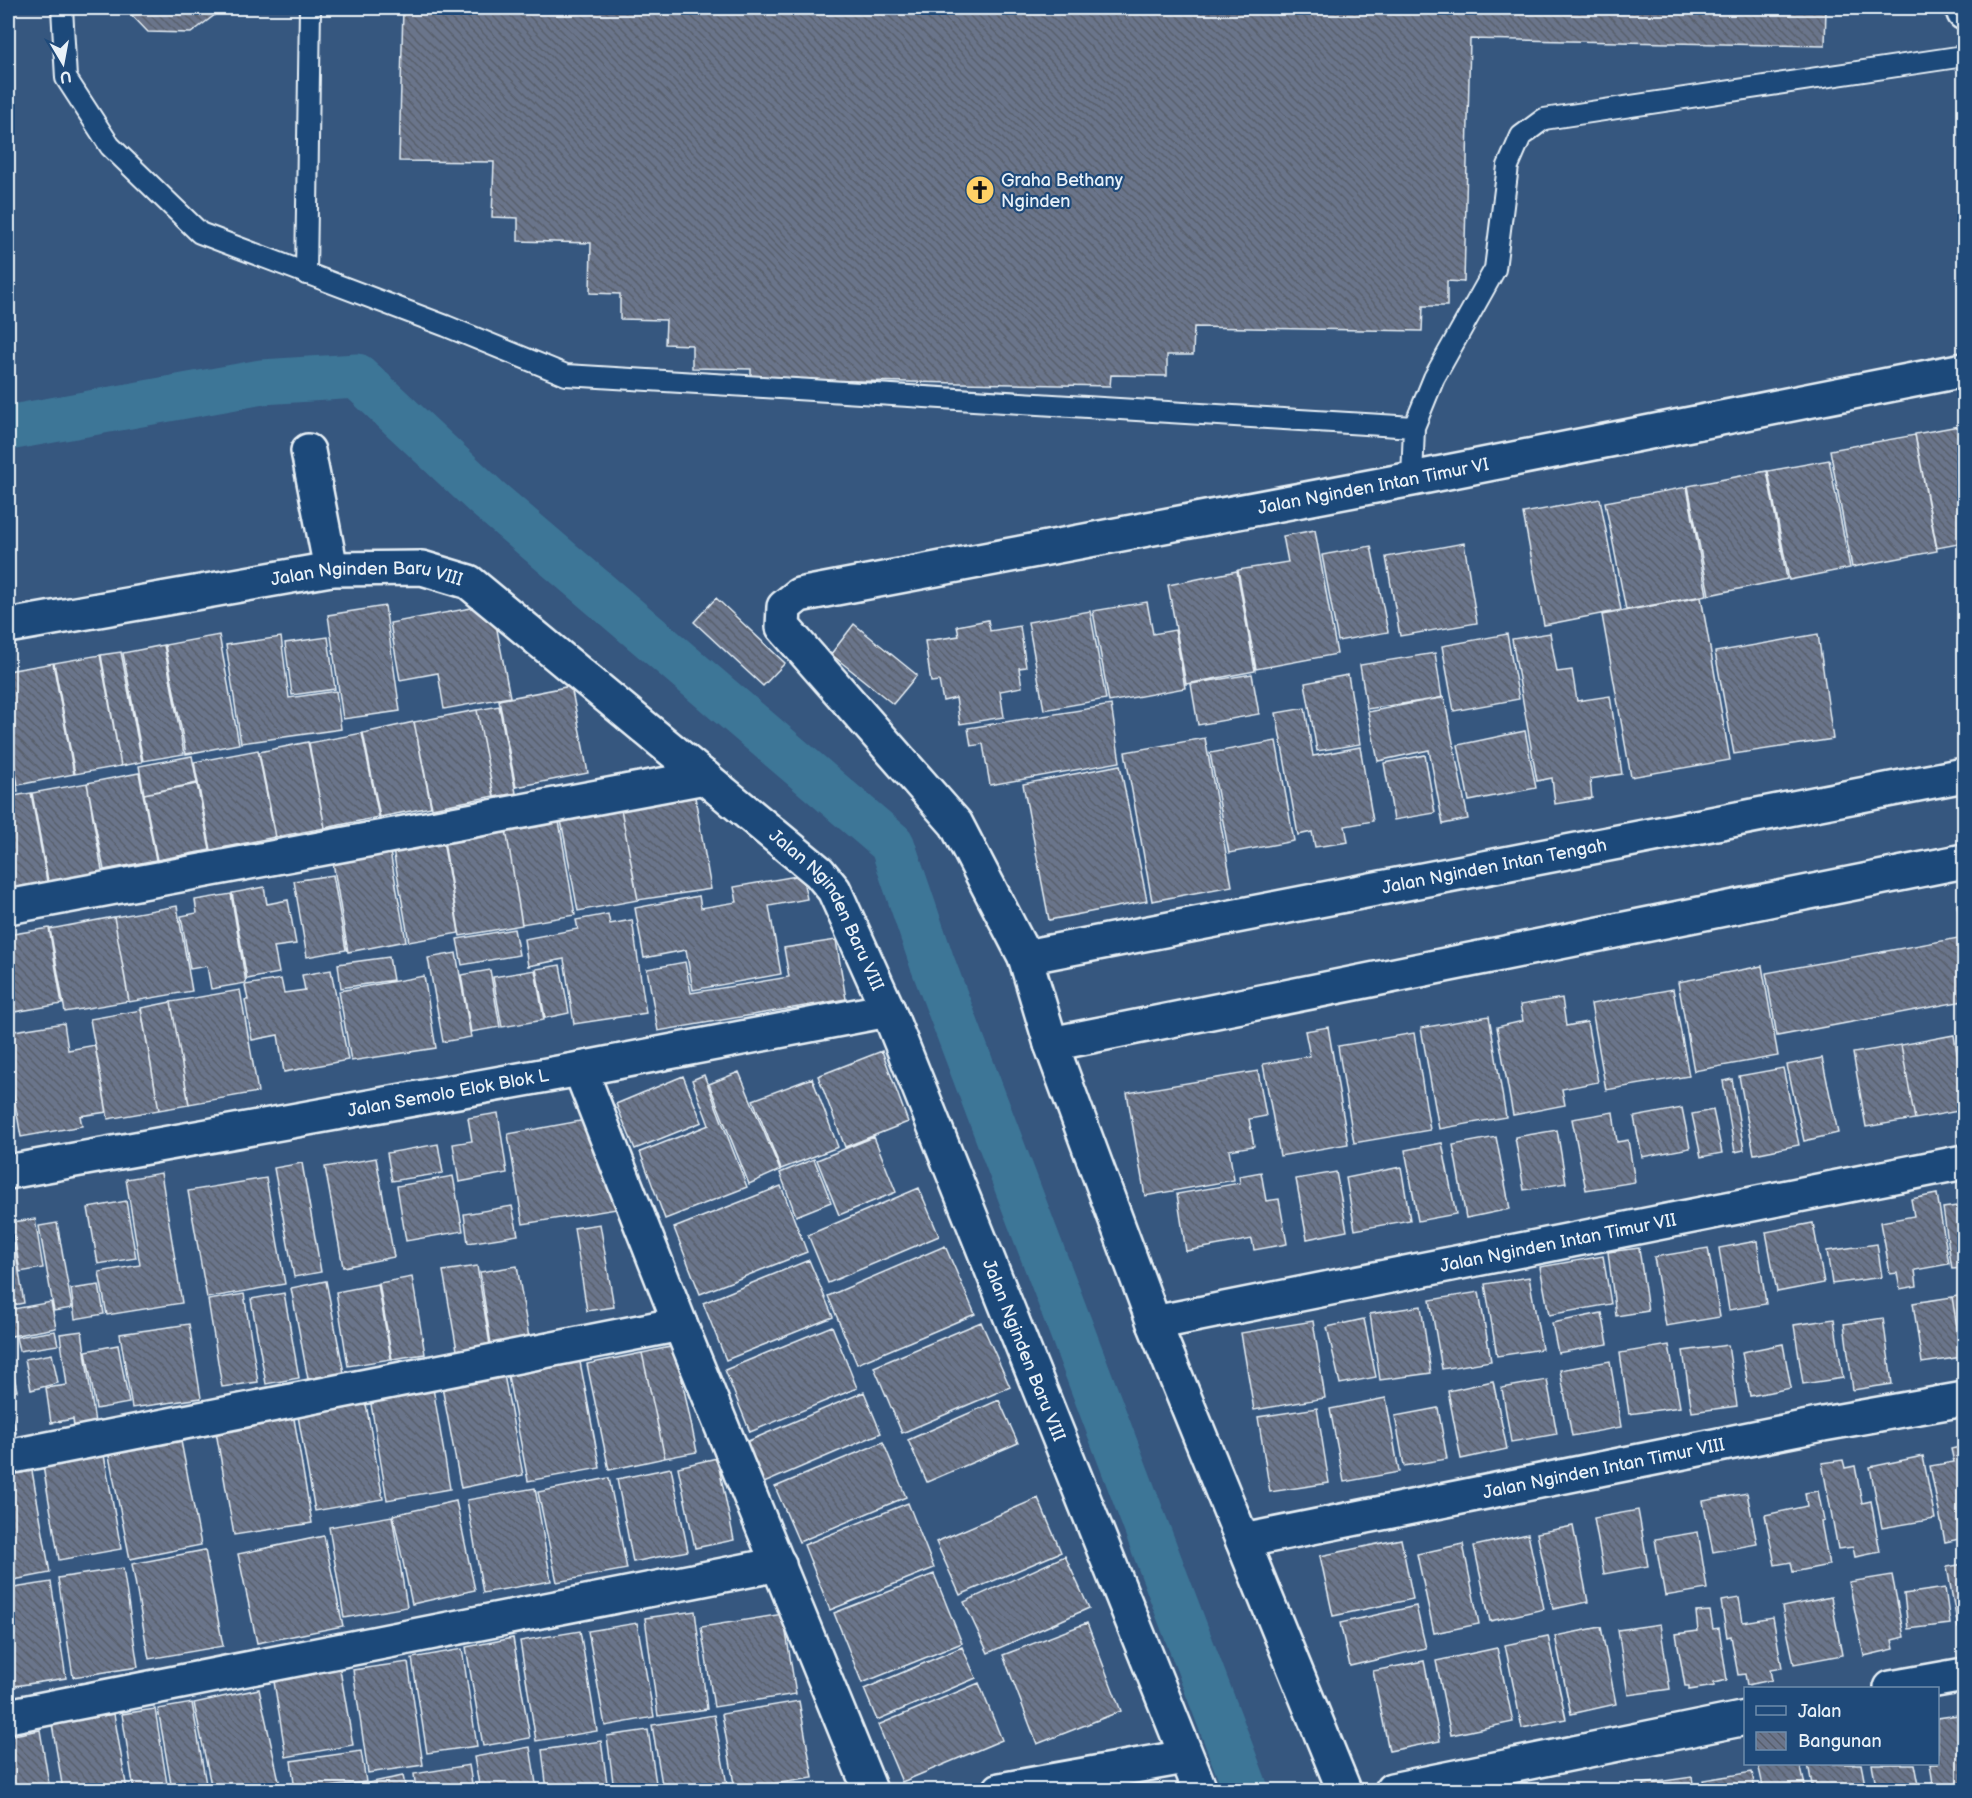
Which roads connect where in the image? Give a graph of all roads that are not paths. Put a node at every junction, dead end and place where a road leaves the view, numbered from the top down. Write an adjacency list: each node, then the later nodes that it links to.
1 (62, 8): 6 (lane)
2 (310, 8): 6 (lane)
3 (1964, 8): 4 (street)
4 (1965, 13)
5 (1965, 56): 8 (lane)
6 (306, 274): 8 (lane)
7 (1965, 369): 10 (street, Jalan Nginden Intan Timur VI)
8 (1414, 427): 10 (lane)
9 (308, 451): 11 (street)
10 (1413, 478): 17 (street, Jalan Nginden Intan Timur VI)
11 (331, 568): 12 (street, Jalan Nginden Baru VIII); 14 (street, Jalan Nginden Baru VIII)
12 (8, 626)
13 (1965, 775): 17 (street, Jalan Nginden Intan Tengah)
14 (705, 777): 16 (street); 18 (street, Jalan Nginden Baru VIII)
15 (1965, 861): 19 (street)
16 (8, 907)
17 (1025, 957): 19 (street)
18 (888, 1010): 20 (street, Jalan Semolo Elok Blok L); 33 (street, Jalan Nginden Baru VIII)
19 (1050, 1044): 23 (street)
20 (579, 1069): 22 (street, Jalan Semolo Elok Blok L); 24 (street)
21 (1965, 1162): 23 (street, Jalan Nginden Intan Timur VII)
22 (8, 1172)
23 (1154, 1323): 27 (street)
24 (680, 1324): 26 (street); 28 (street)
25 (1965, 1399): 27 (street, Jalan Nginden Intan Timur VIII)
26 (8, 1457)
27 (1243, 1541): 37 (street)
28 (779, 1564): 31 (street); 34 (street)
29 (1965, 1675): 30 (street)
30 (1902, 1687)
31 (8, 1716)
32 (1744, 1718): 38 (street)
33 (1185, 1757): 35 (street); 36 (street, Jalan Nginden Baru VIII)
34 (870, 1791)
35 (1000, 1791)
36 (1200, 1791)
37 (1344, 1791)
38 (1392, 1791)

